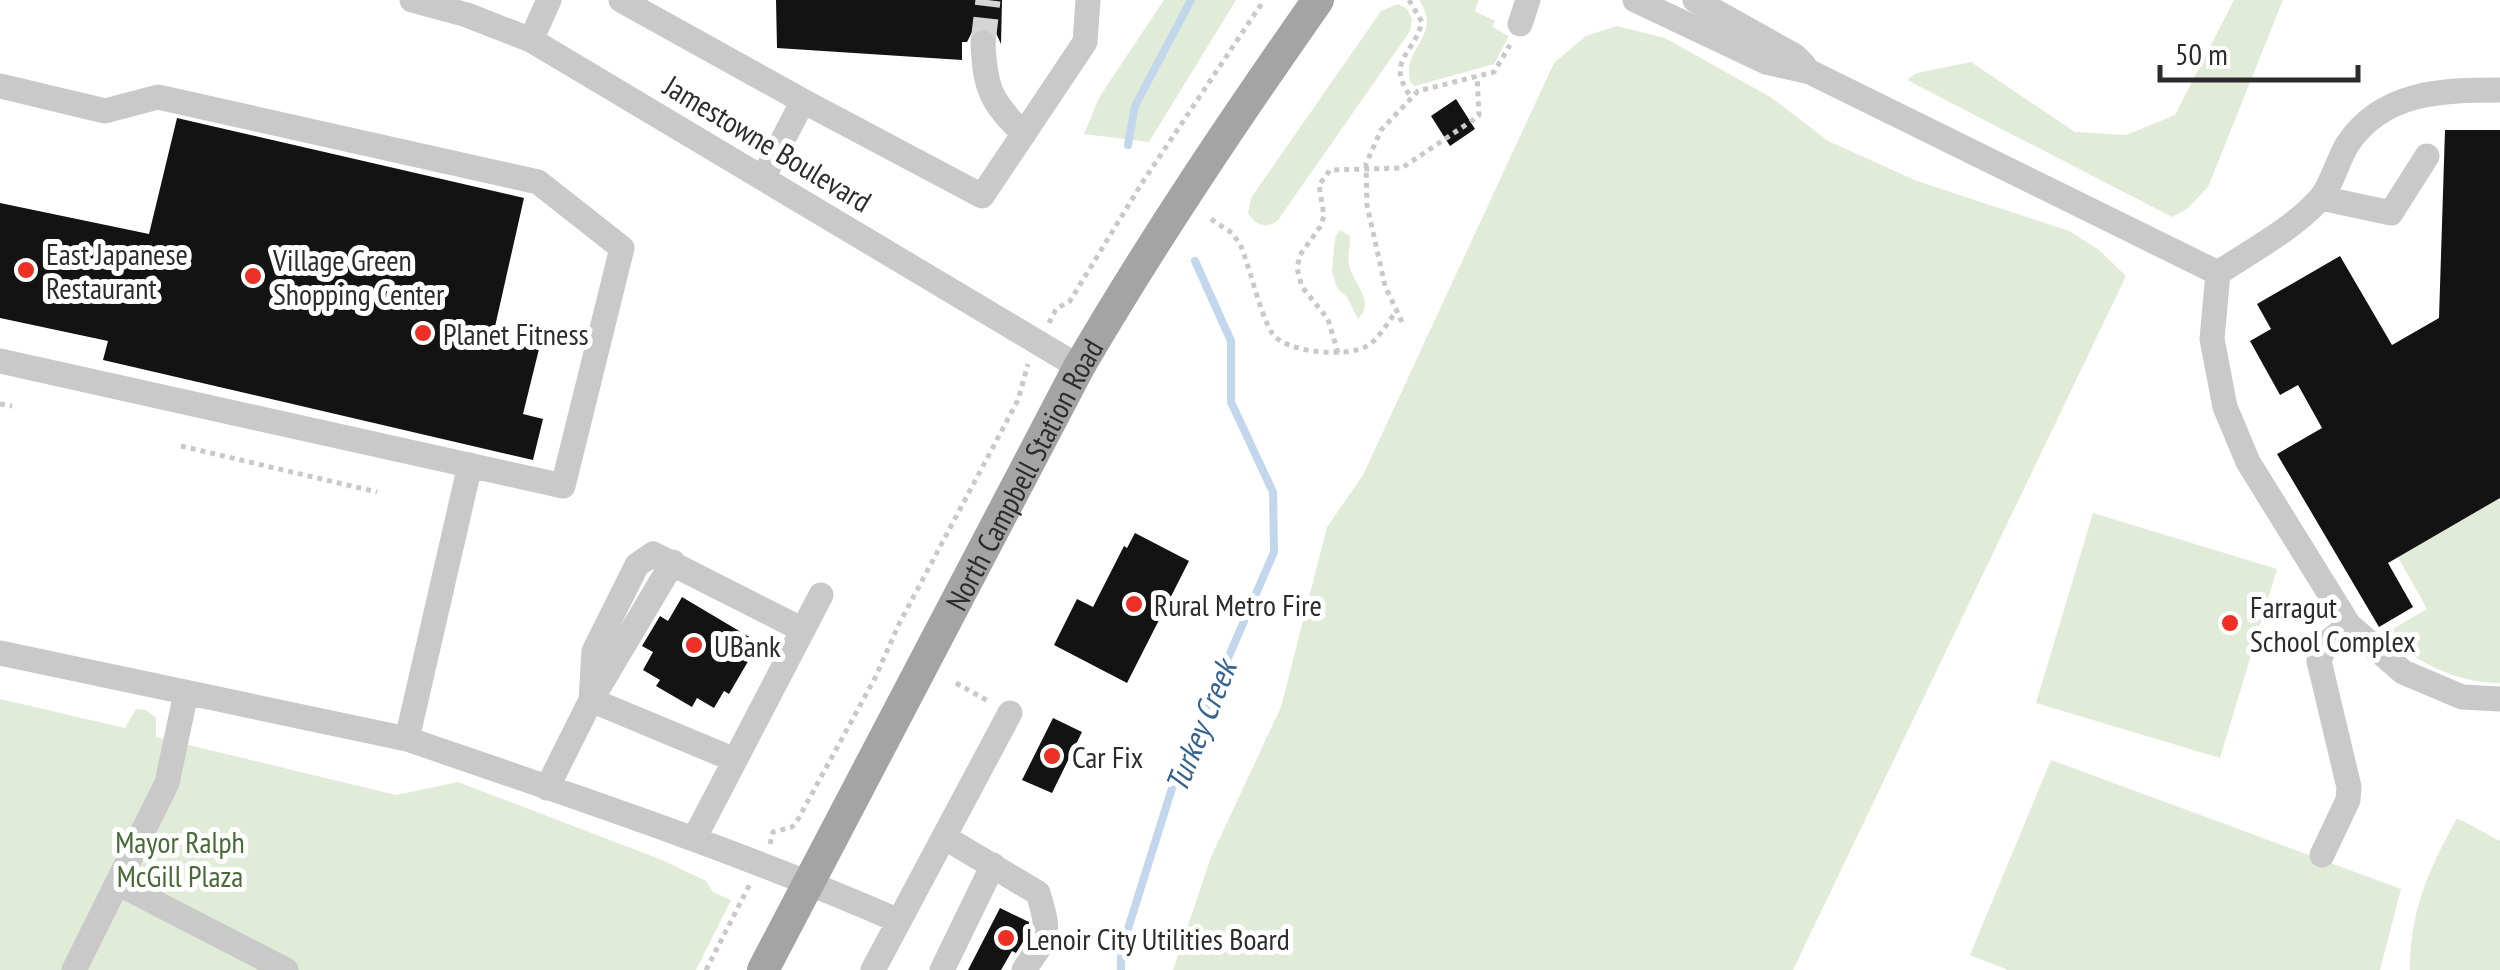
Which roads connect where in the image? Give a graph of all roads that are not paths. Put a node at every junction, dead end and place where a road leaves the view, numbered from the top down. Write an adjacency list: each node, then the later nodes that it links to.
1 (412, 0): 8 (street, Jamestowne Boulevard)
2 (549, 0): 8 (street)
3 (622, 0): 13 (street)
4 (1088, 0): 14 (street)
5 (1318, 0): 20 (main road, North Campbell Station Road)
6 (1635, 0): 10 (street)
7 (1696, 0): 10 (street)
8 (530, 40): 16 (street, Jamestowne Boulevard)
9 (983, 43): 14 (street)
10 (1810, 72): 18 (street)
11 (0, 86): 21 (street)
12 (2500, 90): 17 (street)
13 (803, 101): 14 (street); 16 (street)
14 (1024, 134)
15 (2428, 156): 17 (street)
16 (763, 178): 20 (street, Jamestowne Boulevard)
17 (2321, 198): 18 (street)
18 (2218, 273): 23 (street)
19 (0, 362): 21 (street)
20 (1079, 367): 37 (main road, North Campbell Station Road)
21 (470, 465): 30 (street)
22 (821, 596): 24 (street)
23 (2348, 625): 27 (street); 35 (street)
24 (803, 630): 28 (street); 31 (street)
25 (0, 653): 26 (street)
26 (186, 693): 30 (street); 38 (street)
27 (2500, 699)
28 (591, 700): 31 (street); 32 (street)
29 (1000, 708): 33 (street)
30 (408, 740): 32 (street)
31 (735, 760): 34 (street)
32 (548, 788): 34 (street)
33 (944, 837): 36 (street); 39 (street)
34 (694, 839): 37 (street)
35 (2322, 855)
36 (993, 865): 44 (street); 45 (street)
37 (808, 881): 39 (street); 42 (main road, North Campbell Station Road)
38 (119, 884): 40 (street); 41 (street)
39 (899, 921): 43 (street)
40 (74, 970)
41 (286, 970)
42 (763, 970)
43 (873, 970)
44 (942, 970)
45 (1024, 970)

